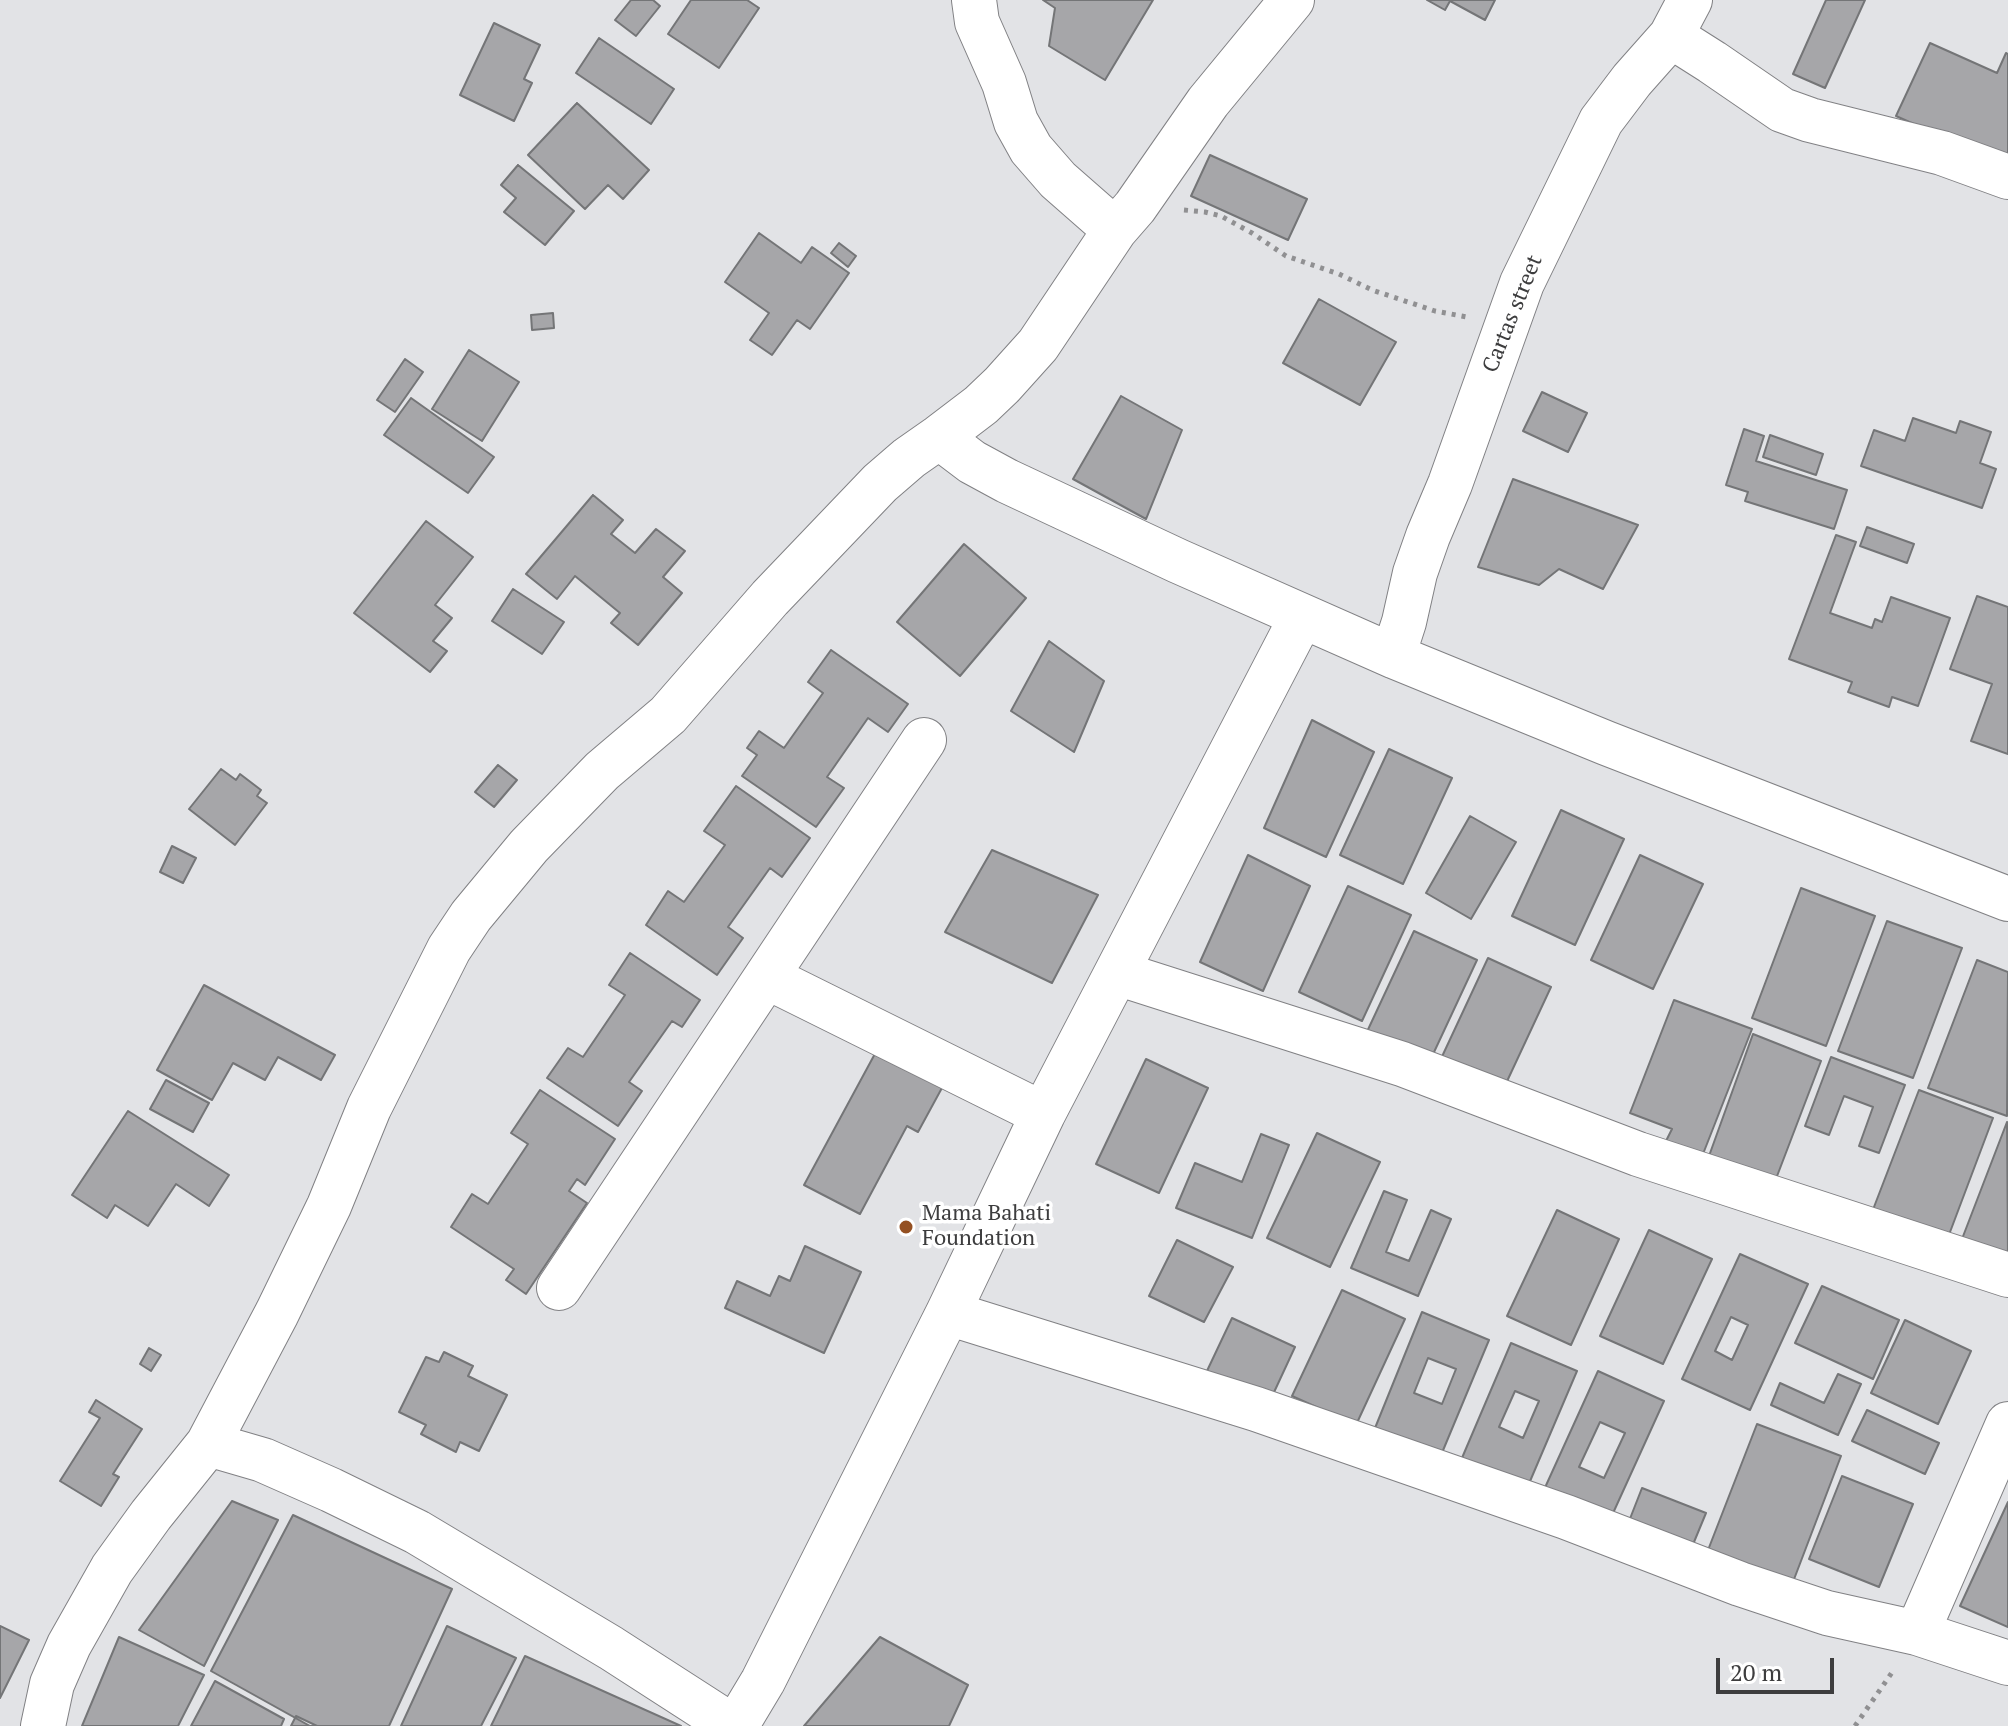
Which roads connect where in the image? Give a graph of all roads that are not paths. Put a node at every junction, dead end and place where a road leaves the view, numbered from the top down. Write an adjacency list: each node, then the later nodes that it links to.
1 (974, 0): 5 (street)
2 (1292, 0): 5 (street)
3 (1680, 18): 4 (street); 8 (street, Cartas street)
4 (2008, 177)
5 (1125, 218): 6 (street)
6 (939, 437): 7 (street); 18 (street)
7 (1302, 616): 8 (street); 11 (street)
8 (1393, 656): 10 (street)
9 (924, 740): 12 (street)
10 (2008, 899)
11 (1117, 973): 13 (street); 14 (street)
12 (767, 977): 13 (street); 15 (street)
13 (1043, 1114): 16 (street)
14 (2008, 1275)
15 (559, 1288)
16 (948, 1313): 19 (street); 22 (street)
17 (2008, 1424): 19 (street)
18 (208, 1444): 21 (street); 22 (street)
19 (1917, 1633): 20 (street)
20 (2008, 1663)
21 (43, 1726)
22 (734, 1726)

